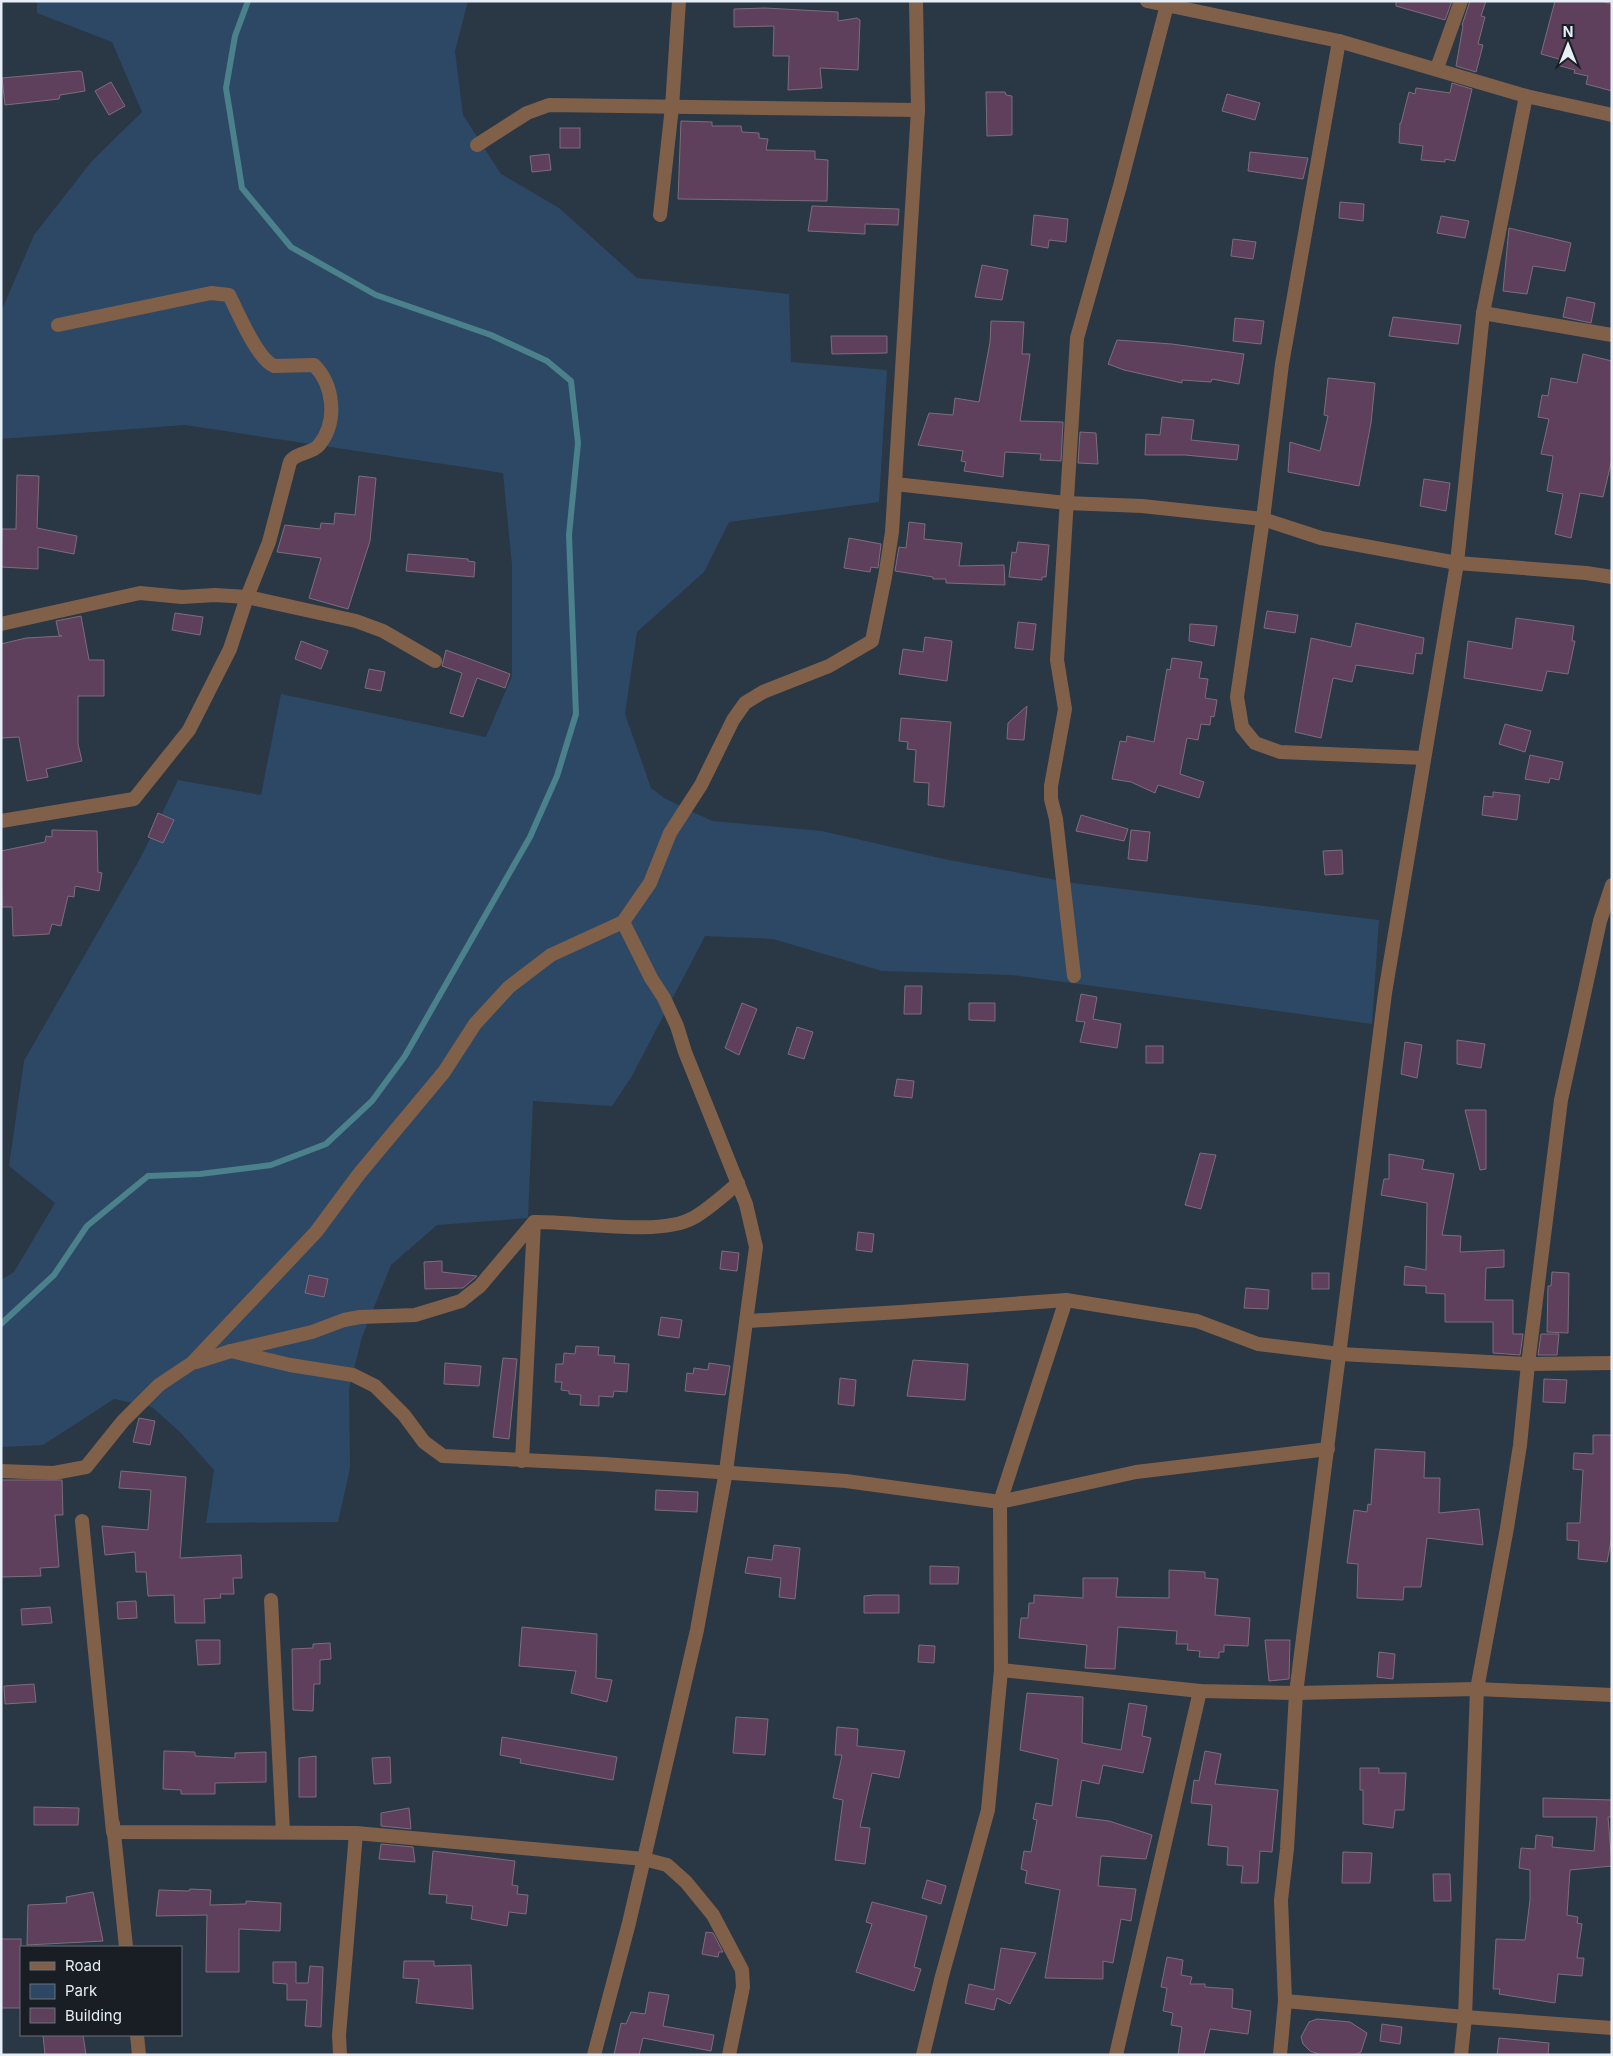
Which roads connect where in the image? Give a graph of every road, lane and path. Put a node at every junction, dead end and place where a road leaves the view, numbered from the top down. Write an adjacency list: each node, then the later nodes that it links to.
1 (679, 1): 9 (street)
2 (916, 1): 10 (street)
3 (1147, 1): 5 (street)
4 (1461, 1): 7 (street)
5 (1168, 3): 6 (street); 18 (street)
6 (1339, 41): 7 (street); 19 (street)
7 (1437, 68): 8 (street)
8 (1526, 96): 11 (street); 14 (street)
9 (672, 107): 10 (street); 12 (street); 13 (street)
10 (918, 110): 17 (street)
11 (1612, 115)
12 (478, 145)
13 (660, 215)
14 (1483, 313): 16 (street); 20 (street)
15 (58, 324): 22 (street)
16 (1612, 335)
17 (895, 484): 18 (street); 28 (street)
18 (1066, 503): 19 (street); 29 (street)
19 (1263, 519): 20 (street); 25 (street)
20 (1457, 563): 21 (street); 25 (street)
21 (1612, 577)
22 (247, 597): 23 (street); 24 (street); 26 (street)
23 (1, 624)
24 (436, 661)
25 (1424, 758): 35 (street)
26 (1, 821)
27 (1612, 885): 38 (street)
28 (623, 922): 30 (street); 36 (street)
29 (1074, 976)
30 (738, 1183): 31 (street); 33 (street)
31 (534, 1222): 34 (street); 40 (street)
32 (1066, 1300): 33 (street); 35 (street); 43 (street)
33 (748, 1321): 41 (street)
34 (230, 1351): 36 (street); 40 (street)
35 (1340, 1354): 38 (street); 39 (street)
36 (192, 1363): 42 (street)
37 (1612, 1363): 38 (street)
38 (1528, 1364): 47 (street)
39 (1328, 1449): 43 (street); 49 (street)
40 (522, 1460): 41 (street)
41 (726, 1471): 43 (street); 55 (street)
42 (1, 1472)
43 (1000, 1502): 46 (street)
44 (82, 1521): 52 (street)
45 (271, 1600): 53 (street)
46 (1001, 1670): 48 (street); 65 (street)
47 (1476, 1689): 49 (street); 50 (street); 58 (street)
48 (1200, 1691): 49 (street); 66 (street)
49 (1296, 1693): 57 (street)
50 (1612, 1695)
51 (111, 1721): 52 (street)
52 (113, 1832): 53 (street); 56 (street)
53 (283, 1832): 54 (street)
54 (356, 1833): 55 (street); 62 (street)
55 (644, 1859): 63 (street); 64 (street)
56 (126, 1946)
57 (1285, 2001): 58 (street); 67 (street)
58 (1465, 2017): 59 (street); 68 (street)
59 (1612, 2028)
60 (137, 2036): 61 (street)
61 (139, 2055)
62 (340, 2055)
63 (594, 2055)
64 (729, 2055)
65 (923, 2055)
66 (1116, 2055)
67 (1280, 2055)
68 (1462, 2055)

